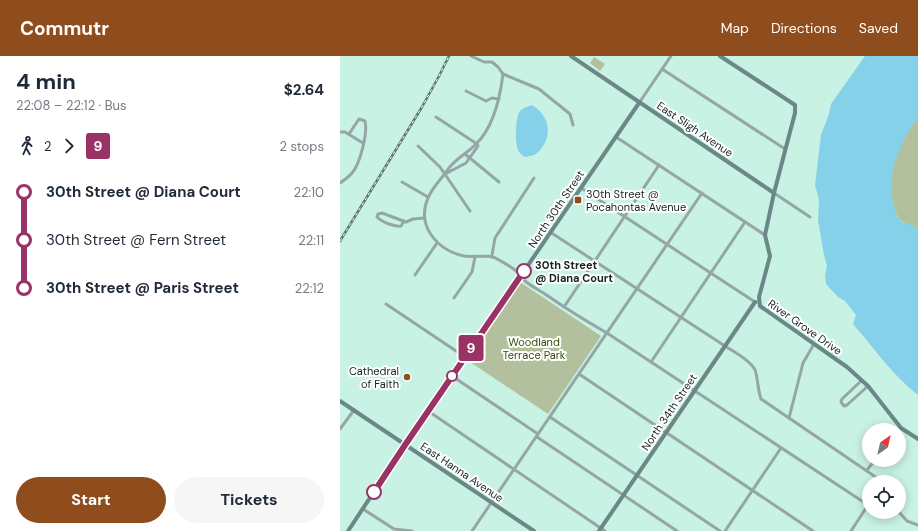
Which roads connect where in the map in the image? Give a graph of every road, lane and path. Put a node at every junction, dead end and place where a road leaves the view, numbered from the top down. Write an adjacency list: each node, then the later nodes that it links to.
1 (471, 56): 6 (street)
2 (571, 56): 9 (street, East Sligh Avenue)
3 (671, 56): 5 (street, North 30th Street)
4 (720, 56): 18 (street, River Grove Drive)
5 (662, 69): 9 (street, North 30th Street); 18 (street)
6 (503, 74): 8 (street); 11 (street)
7 (466, 92): 8 (street)
8 (499, 99): 16 (street)
9 (639, 103): 14 (street, North 30th Street); 29 (street, East Sligh Avenue)
10 (436, 117): 16 (street)
11 (573, 125)
12 (340, 132): 13 (street)
13 (349, 134): 15 (street); 15 (street)
14 (616, 137): 21 (street); 27 (street, North 30th Street)
15 (363, 143): 26 (street)
16 (477, 144): 19 (street); 20 (street)
17 (418, 146): 22 (street)
18 (785, 149): 29 (street, River Grove Drive)
19 (465, 154): 20 (street); 22 (street)
20 (470, 158): 22 (street); 25 (street)
21 (659, 165): 28 (street); 32 (street)
22 (445, 174): 30 (street); 31 (street)
23 (534, 178): 41 (street)
24 (402, 182): 30 (street)
25 (499, 182)
26 (340, 183)
27 (581, 188): 32 (street); 37 (street, North 30th Street)
28 (702, 193): 36 (street); 40 (street)
29 (774, 193): 33 (street, East Sligh Avenue); 38 (street, River Grove Drive)
30 (428, 197): 34 (street)
31 (470, 211)
32 (624, 217): 40 (street); 43 (street)
33 (810, 217)
34 (424, 218): 35 (street); 39 (street)
35 (404, 221): 35 (street)
36 (745, 222): 38 (street); 44 (street)
37 (550, 232): 43 (street); 46 (street, North 30th Street)
38 (765, 235): 49 (street, River Grove Drive)
39 (437, 243): 42 (street); 45 (street)
40 (667, 245): 44 (street); 47 (street)
41 (492, 256): 42 (street); 46 (street)
42 (476, 257): 48 (street)
43 (594, 262): 47 (street); 51 (street)
44 (710, 274): 49 (street); 52 (street)
45 (415, 275)
46 (521, 275): 51 (street); 56 (street, North 30th Street)
47 (637, 288): 52 (street); 53 (street)
48 (454, 298)
49 (757, 302): 54 (street, River Grove Drive); 55 (street, North 34th Street)
50 (386, 304): 56 (street)
51 (564, 307): 53 (street)
52 (680, 317): 55 (street); 57 (street)
53 (607, 333): 57 (street); 58 (street)
54 (814, 344): 60 (street, River Grove Drive); 67 (street)
55 (725, 346): 62 (street, North 34th Street); 67 (street)
56 (465, 357): 59 (street, North 30th Street)
57 (651, 362): 62 (street)
58 (579, 374): 66 (street); 70 (street)
59 (452, 376): 65 (street, North 30th Street); 72 (street)
60 (862, 381): 61 (street, River Grove Drive); 61 (street)
61 (868, 386): 68 (street, River Grove Drive)
62 (694, 391): 70 (street, North 34th Street); 75 (street)
63 (340, 401): 64 (street, East Hanna Avenue)
64 (354, 410): 69 (street); 74 (street, East Hanna Avenue)
65 (428, 411): 74 (street, North 30th Street); 77 (street)
66 (550, 417): 72 (street); 79 (street)
67 (789, 418): 78 (street)
68 (895, 423)
69 (340, 429)
70 (666, 433): 79 (street, North 34th Street); 81 (street)
71 (906, 433): 73 (street, River Grove Drive)
72 (537, 436): 77 (street); 82 (street)
73 (918, 439)
74 (405, 445): 83 (street, East Hanna Avenue); 84 (street, North 30th Street)
75 (781, 448): 81 (street); 96 (street)
76 (869, 467): 78 (street)
77 (514, 469): 83 (street); 87 (street)
78 (867, 470): 80 (street)
79 (637, 475): 82 (street, North 34th Street); 93 (street)
80 (874, 475)
81 (752, 490): 94 (street); 95 (street)
82 (623, 495): 87 (street, North 34th Street); 92 (street)
83 (492, 503): 90 (street); 91 (street, East Hanna Avenue)
84 (363, 509): 88 (street, North 30th Street); 89 (street)
85 (905, 519): 86 (street)
86 (918, 525)
87 (602, 530)
88 (348, 531)
89 (412, 531)
90 (472, 531)
91 (534, 531)
92 (677, 531)
93 (720, 531)
94 (725, 531)
95 (813, 531)
96 (851, 531)

